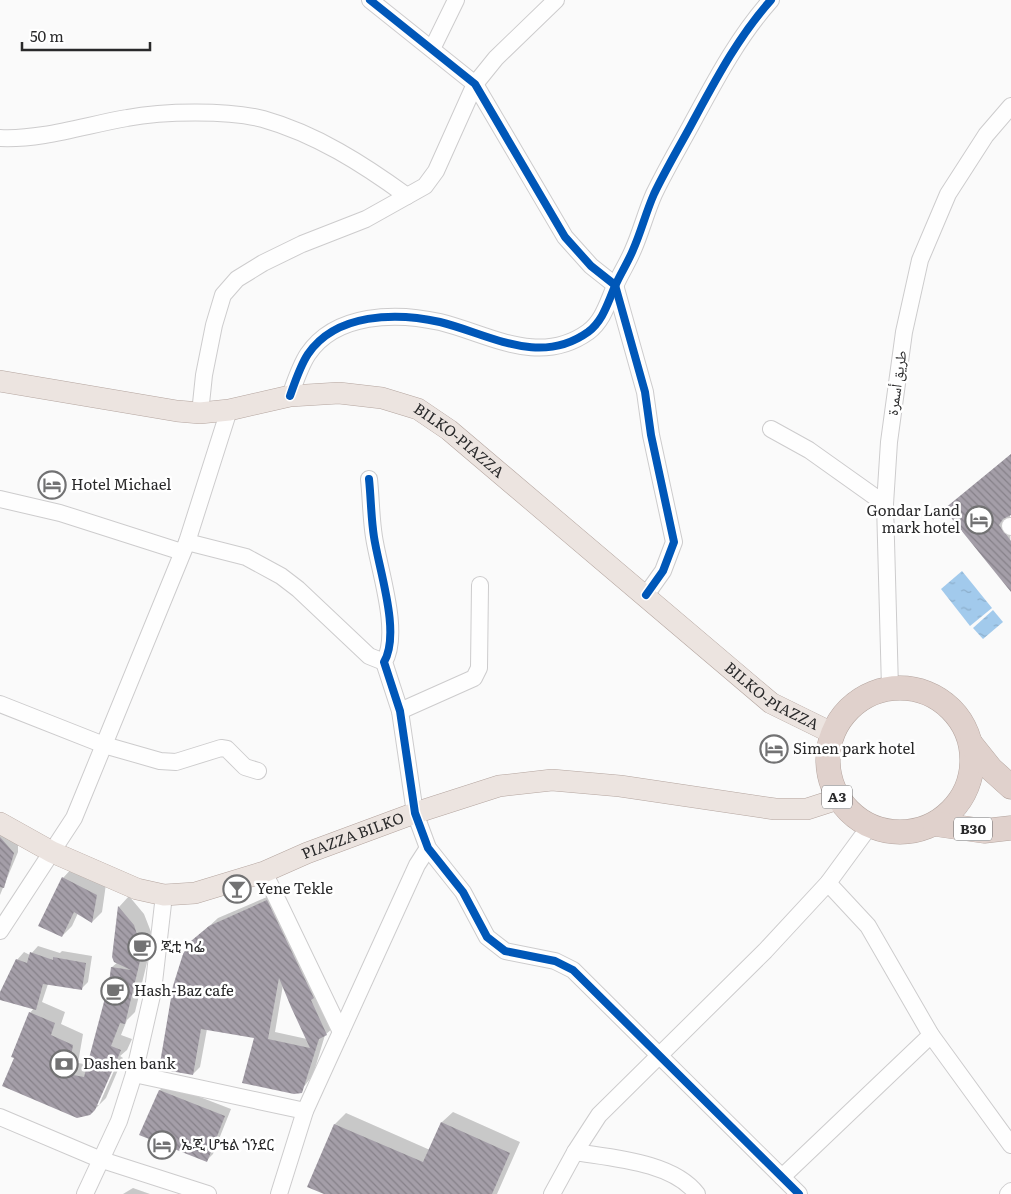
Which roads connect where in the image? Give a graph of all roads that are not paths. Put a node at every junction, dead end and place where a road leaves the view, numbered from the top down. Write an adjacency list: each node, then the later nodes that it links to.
1 (370, 0): 5 (street)
2 (456, 0): 5 (street)
3 (556, 0): 6 (street)
4 (771, 0): 10 (street)
5 (432, 49): 6 (street)
6 (475, 84): 9 (street); 10 (street)
7 (1011, 106): 18 (street, طريق أسمرة)
8 (0, 138): 9 (street)
9 (407, 196): 14 (street)
10 (615, 285): 12 (street); 21 (street)
11 (0, 381): 14 (main road, BILKO-PIAZZA)
12 (290, 396): 13 (main road, BILKO-PIAZZA); 21 (main road, BILKO-PIAZZA)
13 (229, 410): 14 (main road, BILKO-PIAZZA); 19 (street)
14 (200, 412)
15 (771, 428): 18 (street)
16 (369, 479): 22 (street)
17 (0, 499): 19 (street)
18 (885, 504): 23 (street, طريق أسمرة)
19 (185, 547): 22 (street); 27 (street)
20 (480, 585): 25 (street)
21 (646, 595): 26 (main road, BILKO-PIAZZA)
22 (384, 662): 25 (street)
23 (890, 688): 26 (highway, A3); 28 (highway, A3)
24 (0, 704): 27 (street)
25 (400, 711): 32 (street)
26 (832, 733): 31 (highway, A3)
27 (104, 744): 29 (street); 38 (street)
28 (971, 744): 30 (highway); 34 (highway, A3)
29 (258, 771)
30 (1011, 787)
31 (838, 798): 32 (main road, PIAZZA BILKO / A3); 35 (highway, A3)
32 (415, 813): 37 (street); 39 (main road, PIAZZA BILKO / A3)
33 (0, 823): 38 (main road, PIAZZA BILKO / A3)
34 (936, 824): 35 (highway, A3); 36 (highway, B30)
35 (869, 827): 40 (street)
36 (1011, 828)
37 (428, 848): 43 (street); 45 (street)
38 (52, 852): 41 (main road, PIAZZA BILKO / A3); 42 (street)
39 (264, 872): 41 (main road, PIAZZA BILKO / A3); 43 (street)
40 (828, 883): 44 (street); 45 (street)
41 (164, 895): 46 (street)
42 (0, 931)
43 (341, 1032): 47 (street)
44 (931, 1035): 49 (street); 52 (street)
45 (660, 1054): 50 (street); 52 (street)
46 (134, 1074): 47 (street); 51 (street)
47 (305, 1111): 56 (street)
48 (0, 1118): 51 (street)
49 (1011, 1145)
50 (574, 1152): 57 (street); 58 (street)
51 (99, 1159): 54 (street); 55 (street)
52 (782, 1177): 59 (street)
53 (1011, 1191): 60 (street)
54 (85, 1194)
55 (208, 1194)
56 (279, 1194)
57 (552, 1194)
58 (697, 1194)
59 (799, 1194)
60 (1008, 1194)

